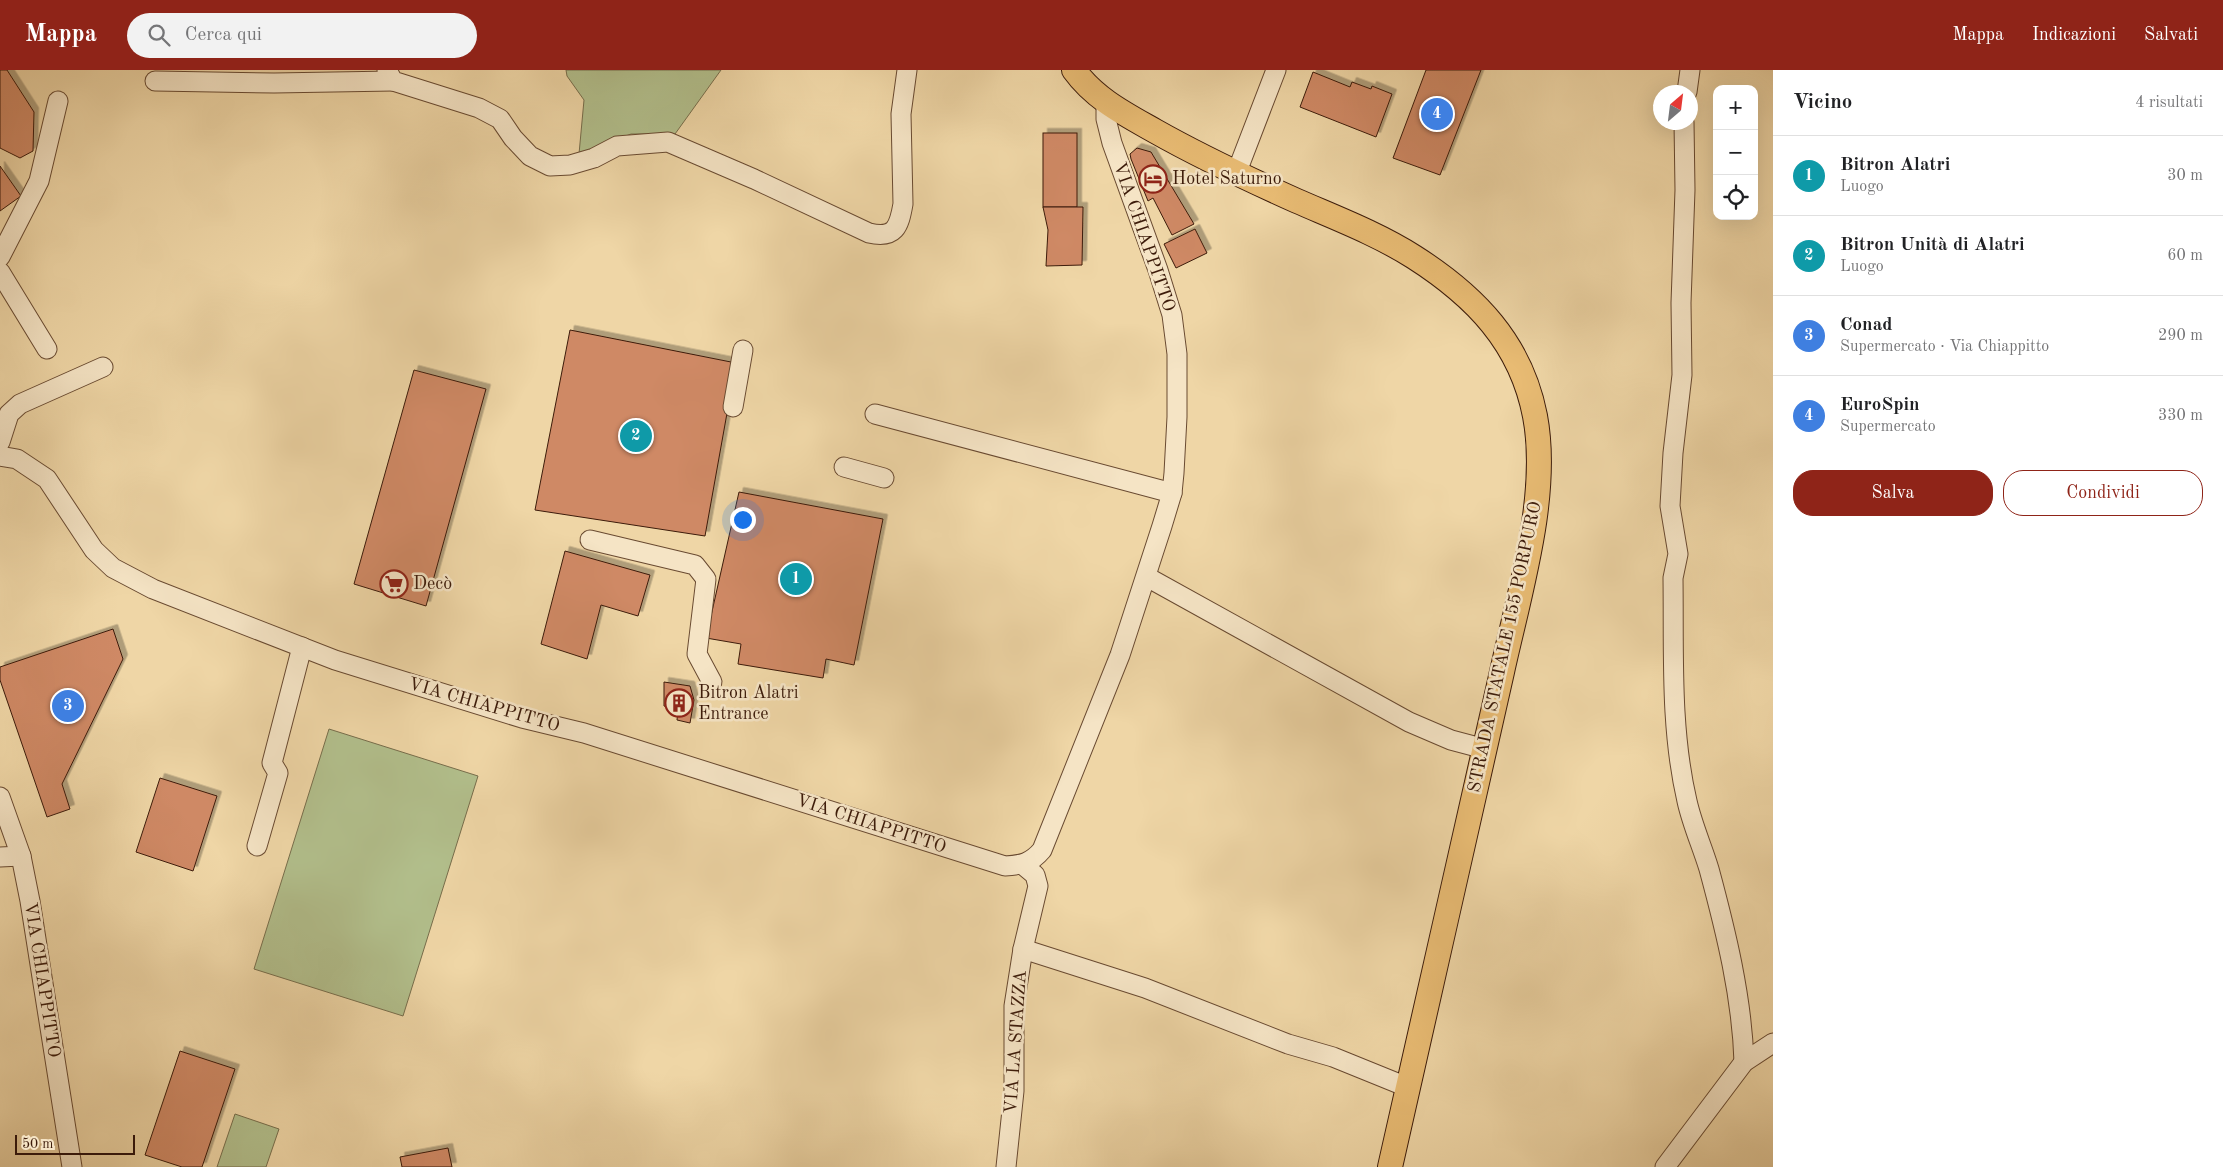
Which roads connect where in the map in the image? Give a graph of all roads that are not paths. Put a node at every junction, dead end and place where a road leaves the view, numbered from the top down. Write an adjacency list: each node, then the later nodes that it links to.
1 (908, 70): 5 (street)
2 (1074, 70): 9 (main road, STRADA STATALE 155 PORPURO)
3 (1276, 70): 11 (street)
4 (1690, 70): 7 (street)
5 (390, 75): 6 (street)
6 (155, 81)
7 (1688, 85)
8 (58, 101): 12 (street)
9 (1106, 102): 11 (main road, STRADA STATALE 155 PORPURO); 23 (street, VIA CHIAPPITTO)
10 (1684, 130): 36 (street)
11 (1236, 174): 28 (main road, STRADA STATALE 155 PORPURO)
12 (0, 257)
13 (0, 272): 14 (street)
14 (47, 349)
15 (743, 350): 17 (street)
16 (102, 367): 19 (street)
17 (733, 407)
18 (875, 414): 23 (street)
19 (0, 442)
20 (0, 456): 26 (street, VIA CHIAPPITTO)
21 (844, 467): 22 (street)
22 (884, 478)
23 (1172, 493): 25 (street, VIA CHIAPPITTO)
24 (590, 540): 27 (street)
25 (1147, 577): 28 (street); 33 (street, VIA CHIAPPITTO)
26 (302, 647): 30 (street); 33 (street, VIA CHIAPPITTO)
27 (712, 682)
28 (1485, 749): 37 (main road, STRADA STATALE 155 PORPURO)
29 (0, 797): 31 (street, VIA CHIAPPITTO)
30 (257, 846)
31 (21, 856): 32 (street); 38 (street, VIA CHIAPPITTO)
32 (0, 857)
33 (1023, 865): 34 (street, VIA LA STAZZA)
34 (1023, 948): 37 (street); 39 (street, VIA LA STAZZA)
35 (1773, 1043): 36 (street)
36 (1744, 1062): 41 (street)
37 (1407, 1087): 40 (main road, STRADA STATALE 155 PORPURO)
38 (72, 1167)
39 (1006, 1167)
40 (1390, 1167)
41 (1665, 1167)

